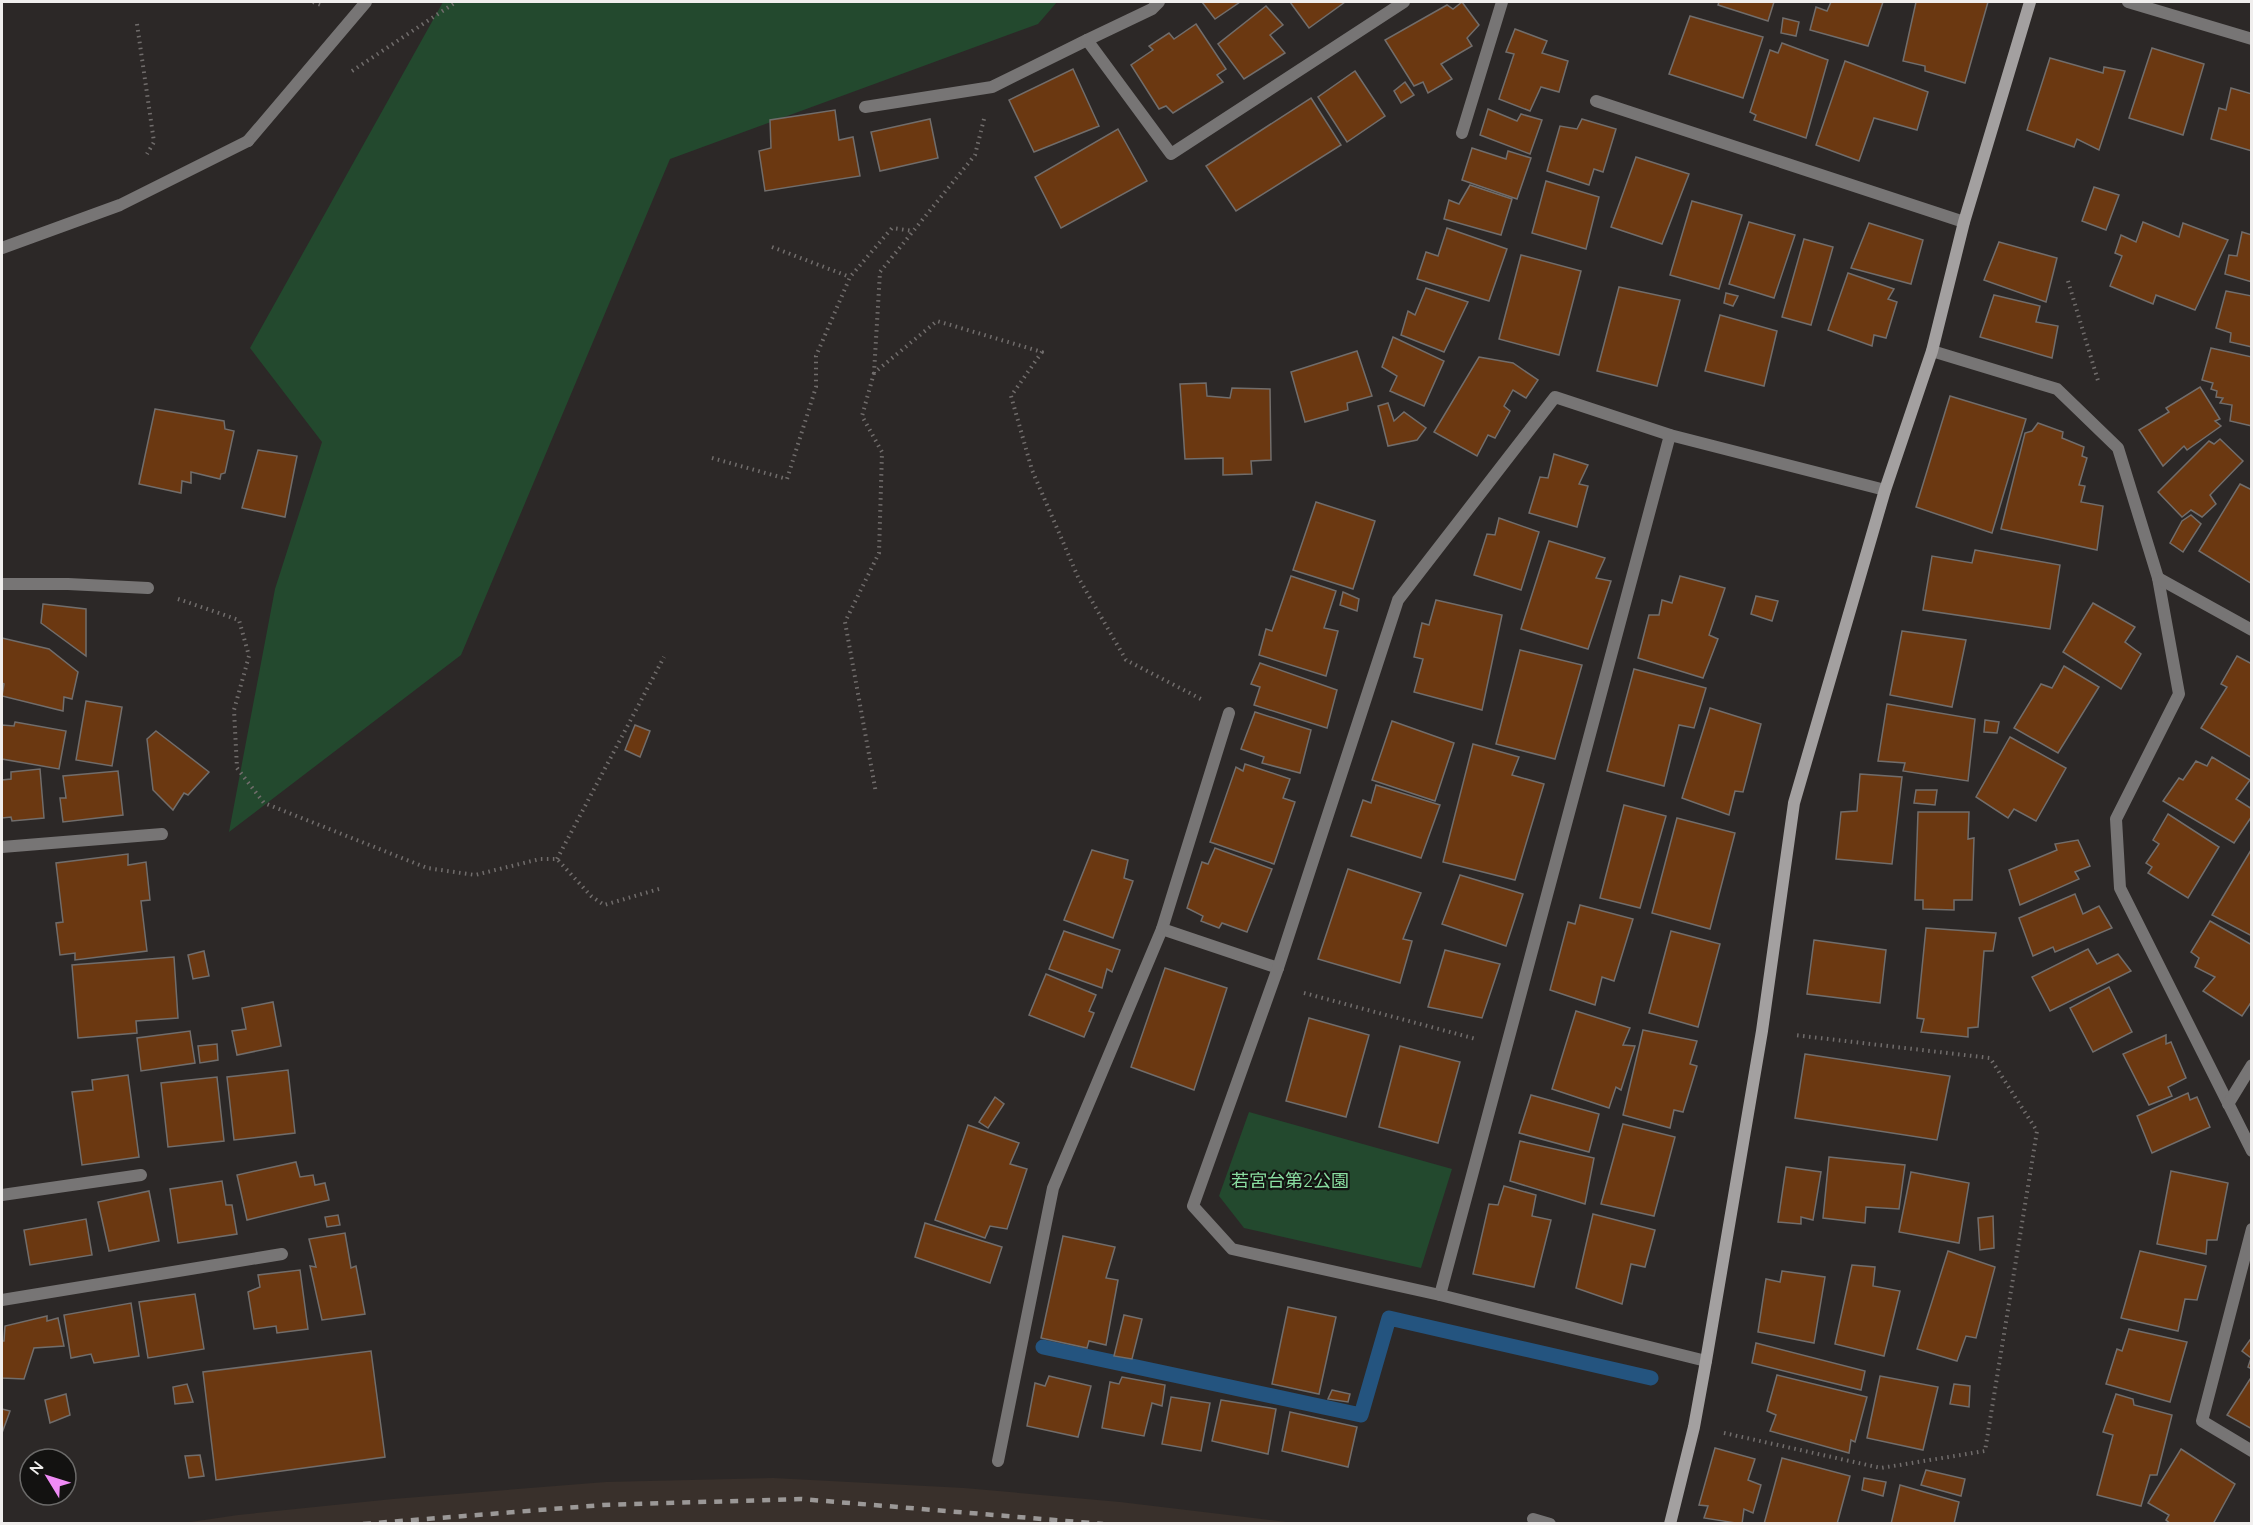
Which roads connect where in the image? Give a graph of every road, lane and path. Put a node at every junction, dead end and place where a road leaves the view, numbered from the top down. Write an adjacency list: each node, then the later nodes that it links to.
1 (366, 2): 14 (street)
2 (1159, 2): 9 (street)
3 (1404, 2): 9 (street)
4 (1502, 2): 13 (street)
5 (2030, 2): 15 (street)
6 (2128, 2): 8 (street)
7 (137, 24): 14 (path)
8 (2252, 39)
9 (1087, 40): 10 (street)
10 (992, 87): 12 (street); 16 (path)
11 (1596, 101): 15 (street)
12 (865, 107)
13 (1462, 133)
14 (120, 205): 18 (street)
15 (1964, 222): 21 (street)
16 (913, 231): 19 (path); 22 (path)
17 (772, 247): 19 (path)
18 (2, 248)
19 (850, 277): 25 (path)
20 (2068, 281): 23 (path)
21 (1932, 351): 26 (street); 27 (street)
22 (874, 372): 32 (path); 33 (path)
23 (2101, 393)
24 (1670, 435): 26 (street); 39 (street); 42 (street)
25 (712, 458)
26 (1886, 490): 41 (street)
27 (2158, 579): 30 (street); 44 (street)
28 (2, 584): 29 (street)
29 (148, 588): 36 (path)
30 (2252, 630)
31 (664, 657): 36 (path)
32 (1229, 713): 38 (street)
33 (876, 793)
34 (162, 834): 35 (street)
35 (2, 848)
36 (557, 859): 37 (path)
37 (659, 889)
38 (1162, 929): 39 (street); 55 (street)
39 (1278, 968): 40 (street)
40 (1272, 984): 42 (path); 50 (street)
41 (1762, 1031): 52 (street); 53 (path)
42 (1507, 1048): 50 (street)
43 (2252, 1065): 44 (street)
44 (2228, 1104): 45 (street)
45 (2252, 1151)
46 (141, 1174): 47 (street)
47 (2, 1195)
48 (2252, 1229): 54 (street)
49 (282, 1254): 51 (street)
50 (1440, 1295): 52 (street)
51 (2, 1300)
52 (1706, 1361): 53 (street)
53 (1694, 1427): 58 (street)
54 (2252, 1451)
55 (998, 1461)
56 (1533, 1519): 57 (street)
57 (1550, 1524)
58 (1671, 1524)

